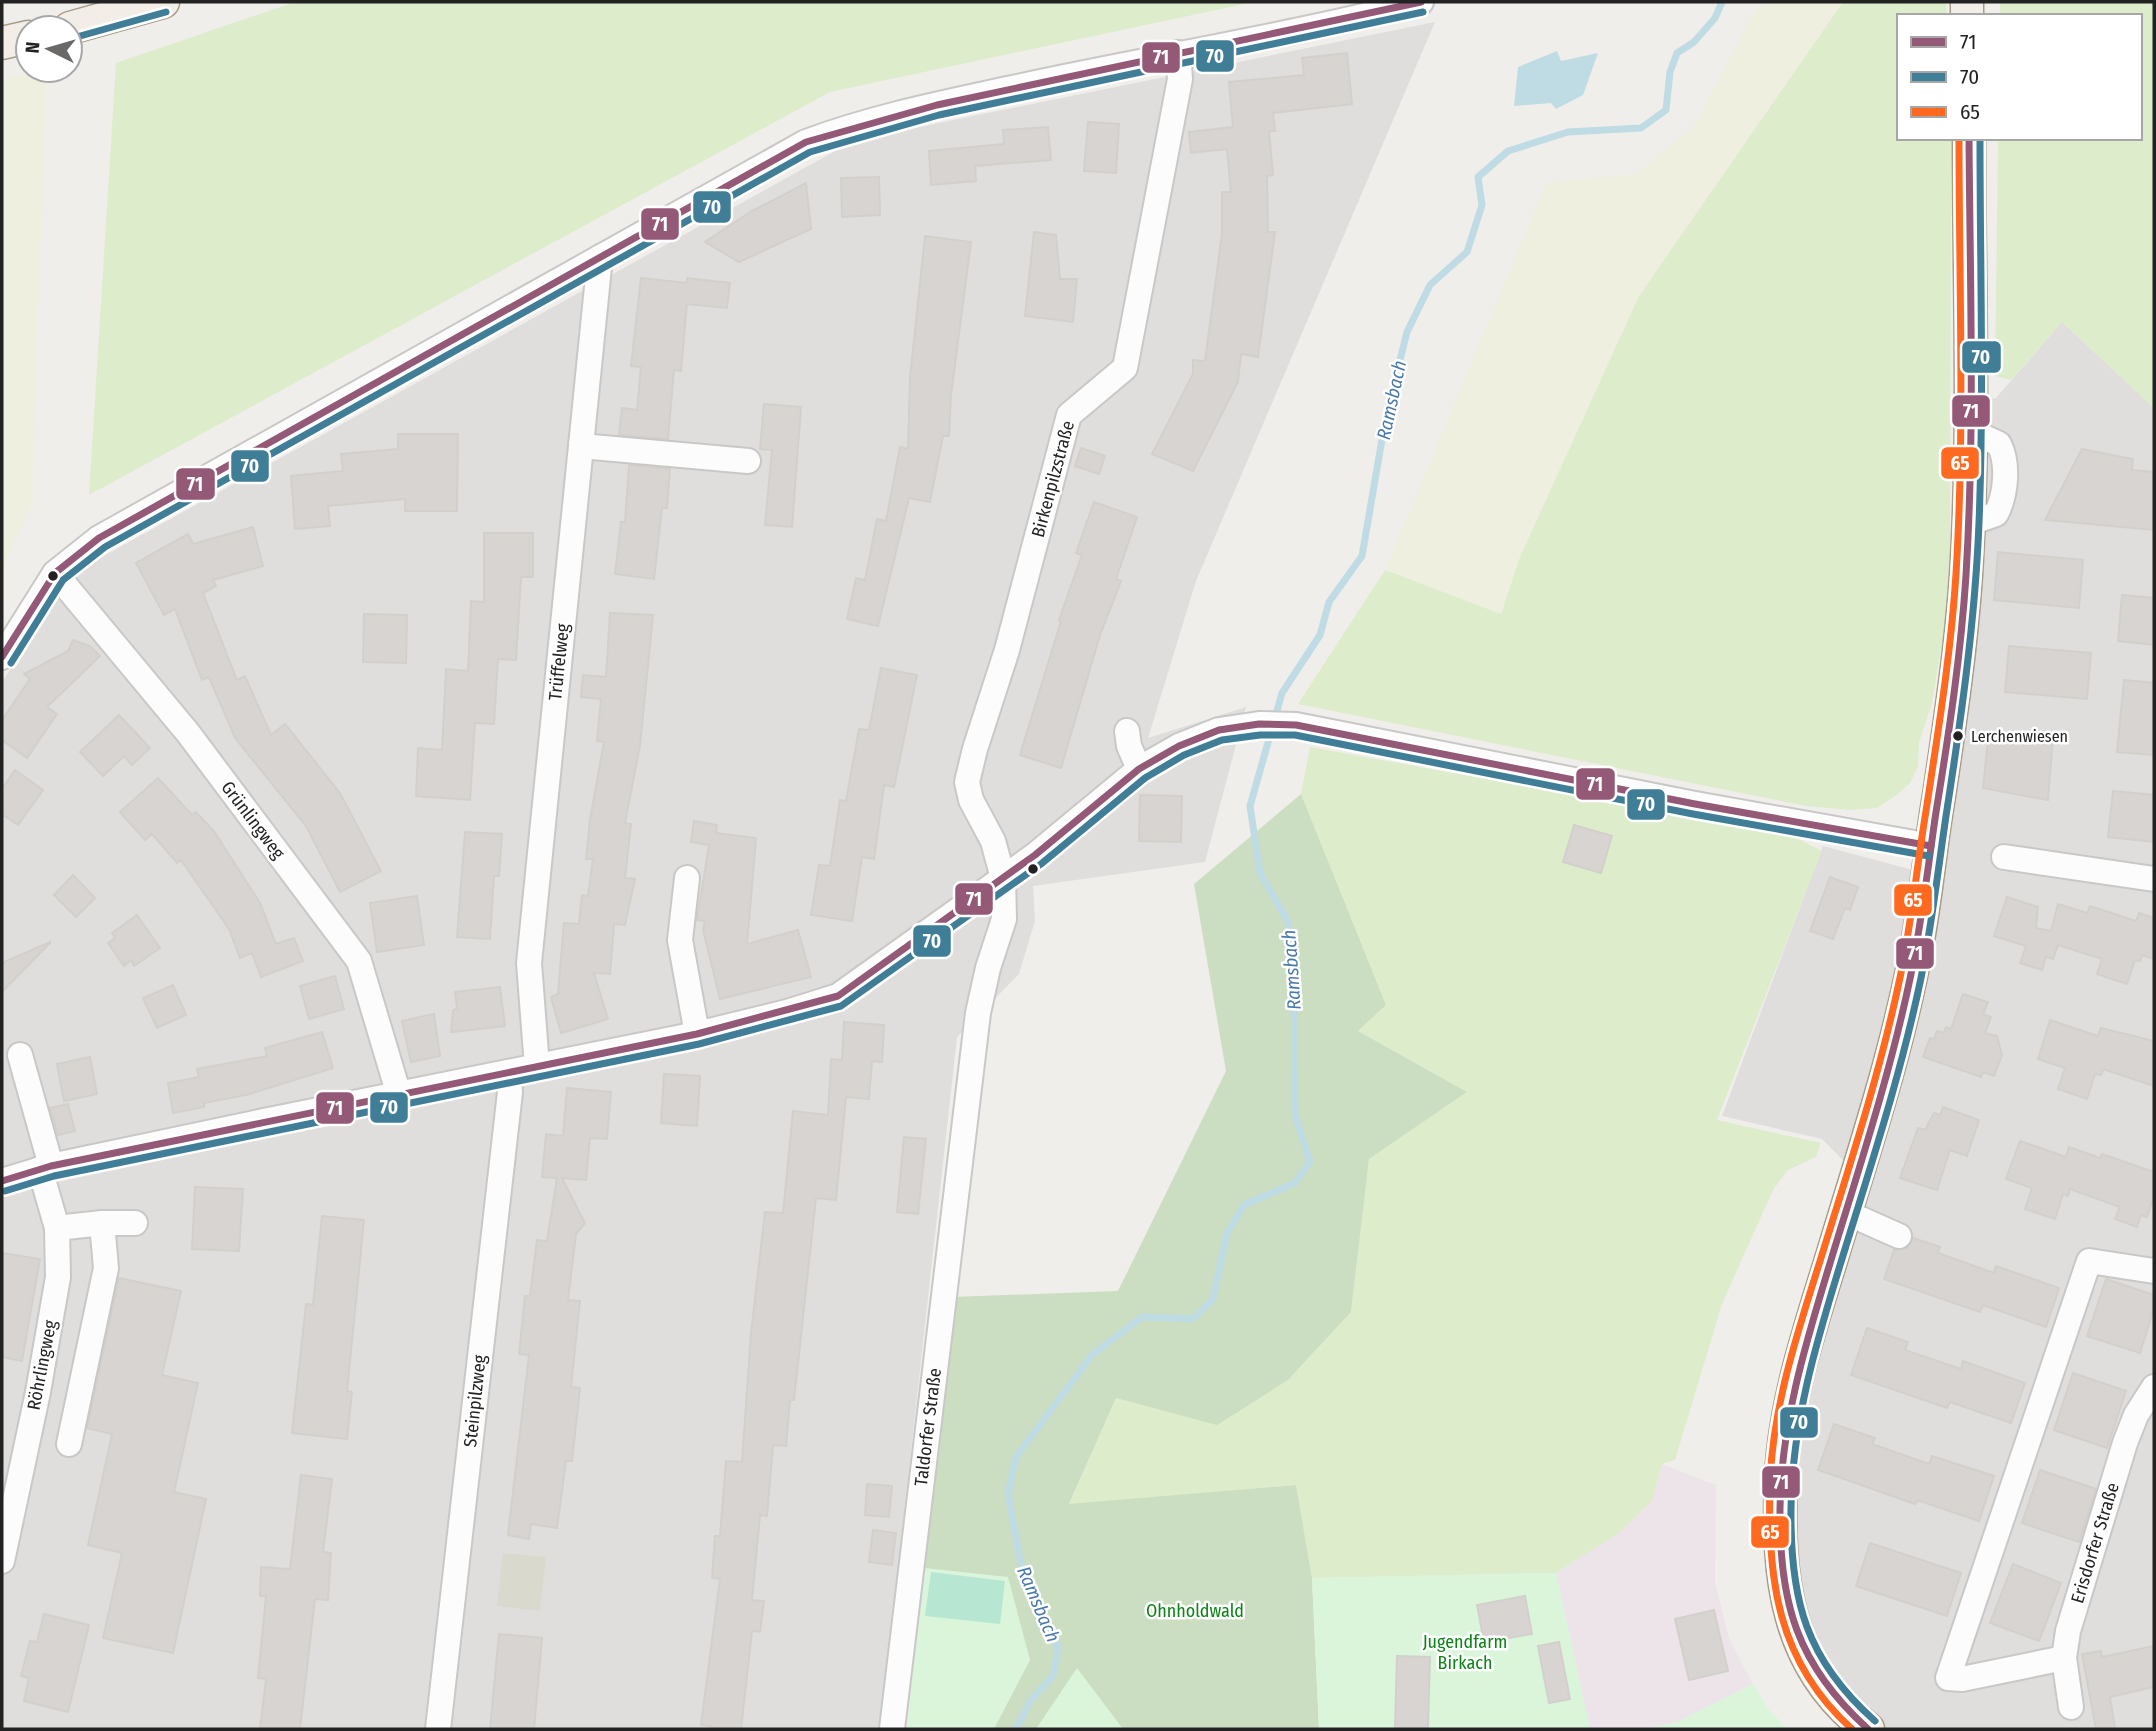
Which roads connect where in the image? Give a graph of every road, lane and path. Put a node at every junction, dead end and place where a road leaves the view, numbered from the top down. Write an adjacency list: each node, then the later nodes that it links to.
1 (163, 2): 3 (main road)
2 (1421, 2): 4 (street)
3 (84, 24)
4 (1178, 52): 6 (street); 18 (street, Birkenpilzstraße)
5 (1969, 140): 15 (main road)
6 (600, 257): 8 (street, Trüffelweg); 11 (street)
7 (1986, 438): 10 (street)
8 (581, 446): 9 (street); 22 (street, Trüffelweg)
9 (748, 461)
10 (1982, 519)
11 (55, 573): 12 (street); 24 (street, Grünlingweg)
12 (2, 657)
13 (1127, 731): 14 (street)
14 (1139, 769): 15 (street); 18 (street)
15 (1931, 846): 27 (main road)
16 (2004, 857): 19 (street)
17 (687, 878): 20 (street)
18 (1003, 878): 20 (street); 39 (street, Taldorfer Straße)
19 (2154, 879)
20 (697, 1034): 22 (street)
21 (20, 1055): 25 (street, Röhrlingweg)
22 (537, 1067): 23 (street)
23 (509, 1072): 24 (street); 38 (street, Steinpilzweg)
24 (399, 1095): 25 (street)
25 (45, 1168): 26 (street); 30 (street, Röhrlingweg)
26 (2, 1181)
27 (1845, 1212): 31 (street); 40 (main road)
28 (102, 1223): 29 (street); 30 (street); 34 (street)
29 (135, 1223)
30 (57, 1228): 35 (street, Röhrlingweg)
31 (1899, 1236)
32 (2154, 1271): 36 (street)
33 (2154, 1387): 36 (street, Erisdorfer Straße)
34 (69, 1444)
35 (2, 1561)
36 (2064, 1658): 37 (street, Erisdorfer Straße)
37 (2071, 1707)
38 (438, 1729)
39 (892, 1729)
40 (1868, 1729)

